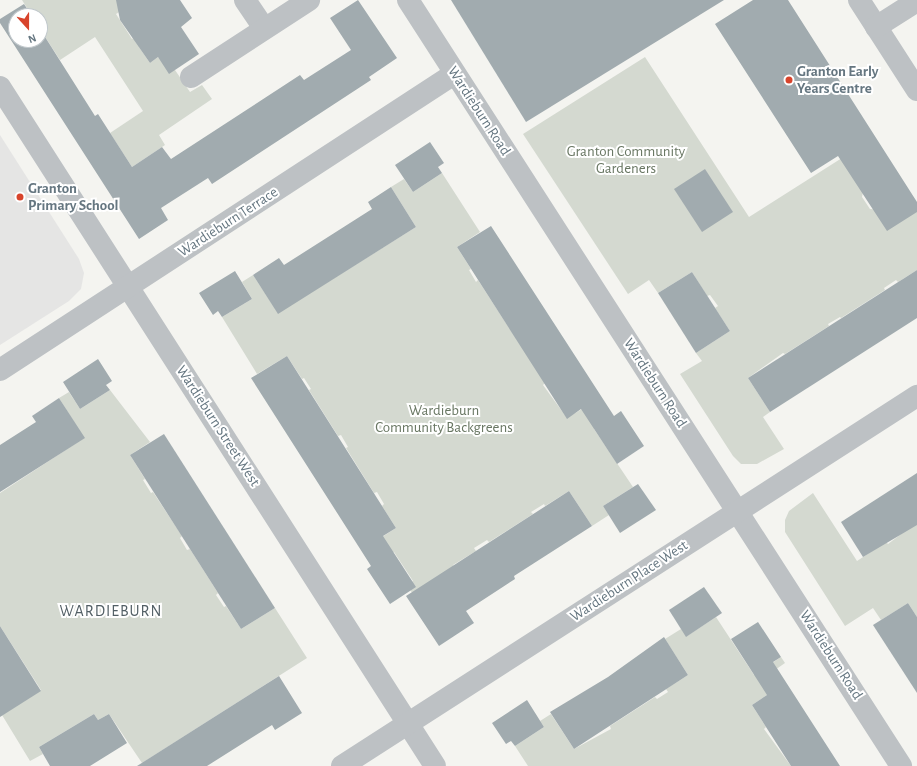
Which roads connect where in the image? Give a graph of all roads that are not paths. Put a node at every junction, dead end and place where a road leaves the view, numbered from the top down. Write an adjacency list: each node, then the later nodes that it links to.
1 (245, 0): 7 (street)
2 (309, 0): 7 (street)
3 (408, 0): 8 (street, Wardieburn Road)
4 (859, 0): 6 (street)
5 (917, 1): 6 (street)
6 (876, 27): 11 (street)
7 (264, 28): 9 (street)
8 (454, 74): 12 (street, Wardieburn Terrace); 15 (street, Wardieburn Road)
9 (191, 77)
10 (0, 86): 12 (street, Wardieburn Street West)
11 (917, 90)
12 (129, 286): 13 (street, Wardieburn Terrace); 16 (street, Wardieburn Street West)
13 (0, 370)
14 (917, 396): 15 (street, Wardieburn Place West)
15 (738, 510): 16 (street, Wardieburn Place West); 19 (street, Wardieburn Road)
16 (408, 724): 17 (street, Wardieburn Place West); 18 (street, Wardieburn Street West)
17 (342, 766)
18 (435, 766)
19 (901, 766)

